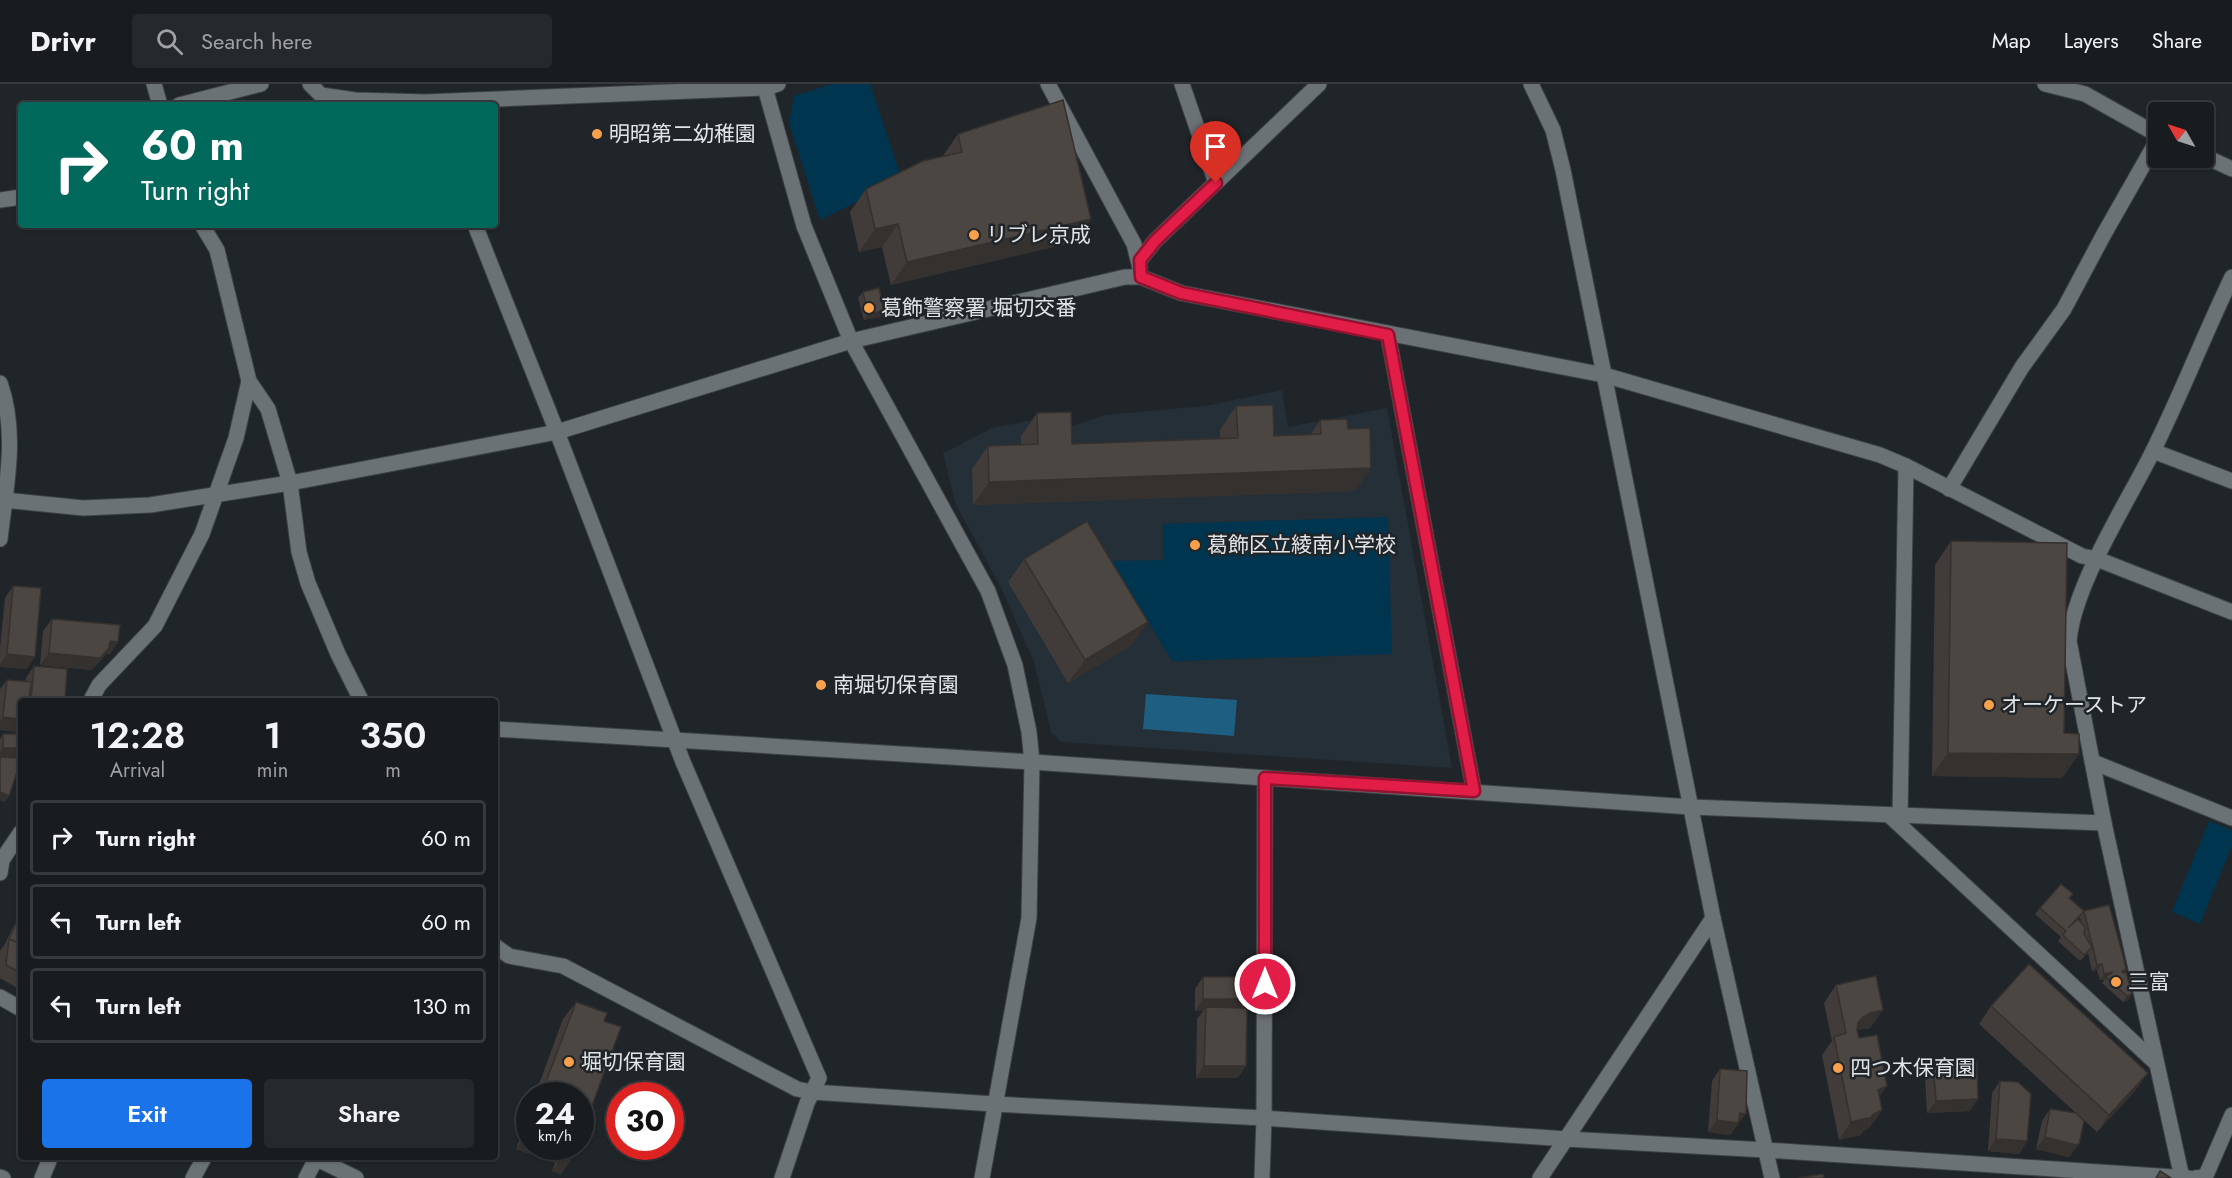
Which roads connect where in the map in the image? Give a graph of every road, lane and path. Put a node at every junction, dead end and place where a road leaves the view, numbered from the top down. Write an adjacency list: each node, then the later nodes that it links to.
1 (154, 84): 10 (street)
2 (261, 84): 11 (street)
3 (310, 84): 12 (street)
4 (1048, 84): 23 (street)
5 (1182, 84): 18 (street)
6 (1319, 84): 18 (street)
7 (1532, 84): 28 (street)
8 (2045, 84): 14 (street)
9 (769, 85): 13 (street); 27 (street)
10 (159, 102)
11 (191, 102)
12 (390, 102)
13 (462, 102)
14 (2148, 131)
15 (2148, 155): 36 (street)
16 (2214, 161): 17 (street)
17 (2232, 169)
18 (1216, 183): 23 (street)
19 (18, 197): 20 (street)
20 (0, 200)
21 (204, 228): 29 (street)
22 (476, 228): 31 (street)
23 (1140, 260): 24 (street)
24 (1141, 277): 26 (street); 27 (street)
25 (2232, 277): 32 (street)
26 (1388, 335): 28 (street); 49 (street)
27 (851, 341): 31 (street); 46 (street)
28 (1604, 375): 33 (street); 50 (street)
29 (249, 381): 35 (street); 37 (street)
30 (0, 382): 38 (street)
31 (557, 432): 35 (street); 45 (street)
32 (2153, 451): 34 (street); 40 (street)
33 (1906, 466): 36 (street); 51 (street)
34 (2232, 481)
35 (290, 483): 37 (street); 43 (street)
36 (1949, 489): 40 (street)
37 (218, 495): 38 (street); 42 (street)
38 (4, 500): 39 (street)
39 (0, 539)
40 (2097, 559): 41 (street); 47 (street)
41 (2232, 612)
42 (92, 698)
43 (359, 698)
44 (498, 729): 45 (street)
45 (674, 740): 46 (street); 61 (street)
46 (1032, 762): 48 (street); 62 (street)
47 (2093, 762): 52 (street); 53 (street)
48 (1265, 778): 49 (street); 64 (street)
49 (1474, 791): 50 (street)
50 (1691, 807): 51 (street); 56 (street)
51 (1895, 816): 53 (street); 60 (street)
52 (2232, 818)
53 (2104, 823): 60 (street)
54 (18, 837): 55 (street)
55 (1, 863)
56 (1713, 918): 65 (street); 66 (street)
57 (498, 948): 61 (street)
58 (0, 997): 59 (street)
59 (18, 1007)
60 (2156, 1063): 81 (street)
61 (812, 1092): 62 (street); 76 (street)
62 (994, 1104): 64 (street); 77 (street)
63 (2232, 1115): 71 (street)
64 (1264, 1118): 65 (street); 78 (street)
65 (1566, 1139): 66 (street); 79 (street)
66 (1766, 1150): 80 (street); 81 (street)
67 (49, 1160): 72 (street)
68 (204, 1160): 73 (street)
69 (313, 1160): 74 (street)
70 (318, 1160): 75 (street)
71 (2201, 1175)
72 (42, 1178)
73 (193, 1178)
74 (306, 1178)
75 (356, 1178)
76 (782, 1178)
77 (982, 1178)
78 (1262, 1178)
79 (1540, 1178)
80 (1772, 1178)
81 (2182, 1178): 82 (street)
82 (2189, 1178)

